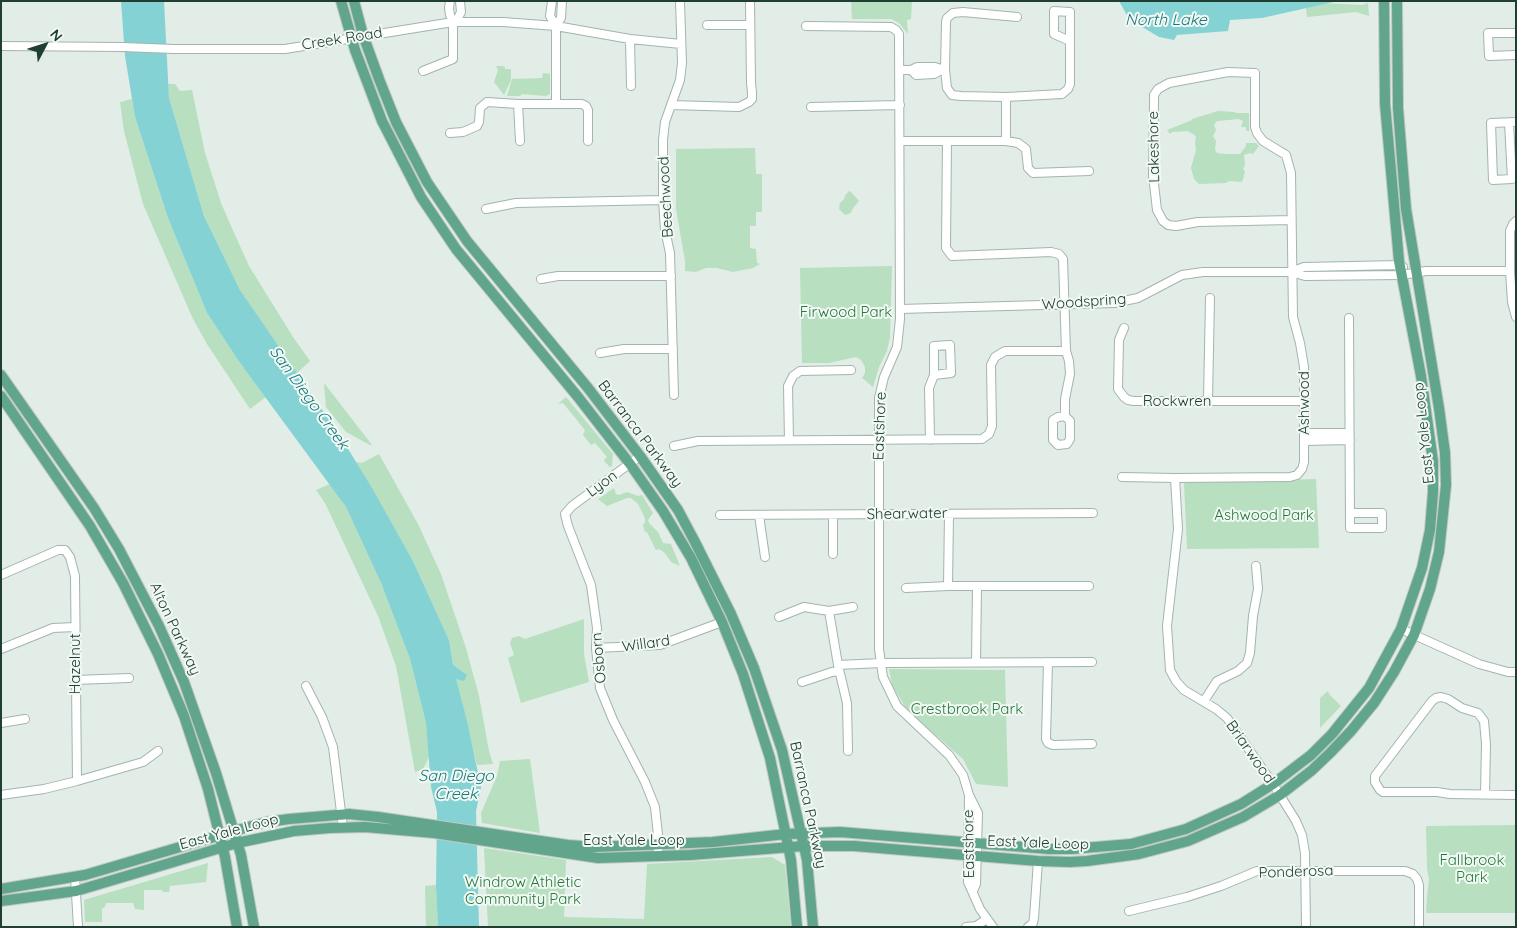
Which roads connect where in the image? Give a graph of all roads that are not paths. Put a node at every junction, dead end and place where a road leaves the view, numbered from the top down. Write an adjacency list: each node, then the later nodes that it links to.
1 (341, 1): 19 (main road, Barranca Parkway)
2 (354, 1): 18 (main road, Barranca Parkway)
3 (450, 1): 12 (street)
4 (460, 1): 12 (street)
5 (680, 1): 22 (street, Beechwood)
6 (750, 1): 14 (street)
7 (1384, 1): 48 (main road, East Yale Loop)
8 (1397, 1): 52 (main road, East Yale Loop)
9 (552, 2): 10 (street); 15 (street)
10 (562, 2): 15 (street)
11 (1017, 17): 26 (street)
12 (453, 22): 15 (street, Creek Road); 18 (street, Creek Road); 27 (street)
13 (707, 25): 14 (street)
14 (750, 25): 32 (street)
15 (556, 26): 20 (street, Creek Road); 30 (street)
16 (806, 26): 25 (street, Eastshore)
17 (1516, 33): 24 (street)
18 (363, 35): 19 (street, Creek Road); 50 (main road, Barranca Parkway)
19 (351, 37): 23 (street, Creek Road); 55 (main road, Barranca Parkway)
20 (630, 39): 22 (street, Creek Road); 28 (street)
21 (1070, 41): 29 (street)
22 (681, 44): 32 (street, Beechwood)
23 (1, 46)
24 (1516, 55)
25 (899, 70): 26 (street); 33 (street, Eastshore)
26 (943, 70): 29 (street)
27 (423, 71)
28 (631, 86)
29 (1006, 97): 41 (street)
30 (556, 103): 31 (street); 37 (street)
31 (518, 104): 36 (street); 38 (street)
32 (671, 105): 44 (street, Beechwood)
33 (900, 105): 34 (street); 39 (street, Eastshore)
34 (811, 107)
35 (1513, 122): 35 (street)
36 (450, 133)
37 (588, 140)
38 (520, 141)
39 (900, 141): 40 (street); 58 (street, Eastshore)
40 (947, 141): 41 (street); 57 (street)
41 (1006, 141): 43 (street)
42 (1286, 155): 46 (street, Ashwood); 46 (street, Lakeshore)
43 (1089, 171)
44 (663, 200): 45 (street); 53 (street, Beechwood)
45 (486, 209)
46 (1291, 220): 51 (street, Ashwood)
47 (1516, 221): 49 (street)
48 (1401, 270): 51 (street, Woodspring); 52 (street, Woodspring); 104 (main road, East Yale Loop)
49 (1510, 271): 52 (street, Woodspring); 59 (street)
50 (492, 272): 55 (main road); 79 (main road, Barranca Parkway)
51 (1292, 272): 57 (street, Woodspring); 71 (street, Ashwood)
52 (1416, 272): 105 (main road, East Yale Loop)
53 (671, 276): 54 (street); 62 (street, Beechwood)
54 (541, 279)
55 (481, 280): 80 (main road, Barranca Parkway)
56 (1210, 298): 70 (street)
57 (1065, 304): 58 (street, Woodspring); 63 (street)
58 (900, 309): 76 (street, Eastshore)
59 (1516, 317)
60 (1348, 318): 73 (street)
61 (1124, 328): 70 (street, Rockwren)
62 (673, 349): 64 (street); 68 (street, Beechwood)
63 (1066, 351): 72 (street); 77 (street)
64 (600, 353)
65 (851, 370): 75 (street)
66 (1, 375): 133 (main road, Alton Parkway)
67 (934, 375): 77 (street)
68 (674, 395)
69 (1, 396): 136 (main road, Alton Parkway)
70 (1208, 400): 71 (street, Rockwren)
71 (1304, 401): 74 (street, Ashwood)
72 (1065, 416)
73 (1350, 436): 74 (street); 84 (street)
74 (1304, 437): 82 (street, Ashwood)
75 (789, 440): 76 (street); 78 (street)
76 (878, 440): 77 (street); 86 (street, Eastshore)
77 (930, 440)
78 (674, 446)
79 (640, 456): 80 (street, Lyon); 134 (main road, Barranca Parkway)
80 (630, 464): 85 (street, Lyon); 102 (main road, Barranca Parkway)
81 (1122, 476): 82 (street, Ashwood)
82 (1175, 478): 118 (street, Briarwood)
83 (1093, 512): 87 (street, Shearwater)
84 (1350, 513): 84 (street)
85 (565, 514): 106 (street, Osborn)
86 (880, 514): 87 (street, Shearwater); 90 (street, Shearwater); 111 (street, Eastshore)
87 (949, 514): 95 (street)
88 (720, 515): 89 (street, Shearwater)
89 (759, 515): 90 (street, Shearwater); 92 (street)
90 (833, 515): 91 (street)
91 (833, 554)
92 (765, 557)
93 (1256, 566): 118 (street)
94 (1, 575): 103 (street, Hazelnut)
95 (948, 586): 97 (street); 98 (street)
96 (1089, 586): 97 (street)
97 (977, 587): 108 (street)
98 (906, 588)
99 (853, 607): 100 (street)
100 (829, 611): 101 (street); 112 (street)
101 (779, 617)
102 (722, 622): 106 (street, Willard); 135 (main road, Barranca Parkway)
103 (75, 627): 107 (street); 115 (street, Hazelnut)
104 (1402, 629): 105 (street); 125 (main road, East Yale Loop)
105 (1414, 635): 113 (street); 127 (main road, East Yale Loop)
106 (596, 648): 140 (street, Osborn)
107 (1, 649)
108 (976, 662): 109 (street); 111 (street)
109 (1048, 662): 110 (street); 121 (street)
110 (1092, 662)
111 (881, 663): 112 (street); 139 (street, Eastshore)
112 (838, 668): 116 (street); 122 (street)
113 (1516, 672)
114 (129, 678): 115 (street)
115 (75, 680): 124 (street, Hazelnut)
116 (802, 682)
117 (306, 686): 130 (street)
118 (1204, 701): 125 (street, Briarwood)
119 (25, 719): 120 (street)
120 (1, 723)
121 (1092, 744)
122 (848, 751)
123 (158, 752): 124 (street)
124 (77, 781): 129 (street)
125 (1273, 784): 127 (street, Briarwood); 139 (main road, East Yale Loop)
126 (1486, 794): 126 (street); 128 (street)
127 (1280, 795): 146 (main road, East Yale Loop); 147 (street, Briarwood)
128 (1516, 795)
129 (1, 796)
130 (342, 815): 131 (street); 132 (main road, East Yale Loop); 133 (main road, East Yale Loop)
131 (343, 828): 132 (main road, East Yale Loop); 138 (main road, East Yale Loop)
132 (433, 830): 137 (main road, East Yale Loop)
133 (234, 831): 136 (main road, East Yale Loop); 138 (main road, Alton Parkway)
134 (801, 833): 135 (main road, East Yale Loop); 139 (main road, East Yale Loop); 141 (main road, Barranca Parkway)
135 (786, 834): 140 (main road, East Yale Loop); 142 (main road, Barranca Parkway)
136 (220, 835): 143 (main road, Alton Parkway); 148 (main road, East Yale Loop)
137 (484, 837): 140 (main road, East Yale Loop); 145 (main road, East Yale Loop)
138 (237, 843): 143 (main road, East Yale Loop); 156 (main road, Alton Parkway)
139 (972, 843): 144 (street, Eastshore)
140 (658, 845): 145 (street, Osborn)
141 (804, 846): 142 (main road, East Yale Loop); 144 (main road, East Yale Loop); 158 (main road, Barranca Parkway)
142 (789, 847): 145 (main road, East Yale Loop); 157 (main road, Barranca Parkway)
143 (223, 848): 150 (main road, East Yale Loop); 155 (main road, Alton Parkway)
144 (972, 855): 146 (main road, East Yale Loop); 153 (street, Eastshore)
145 (658, 856)
146 (1038, 861): 161 (street)
147 (1306, 871): 152 (street, Ponderosa); 162 (street, Briarwood); 163 (street, Ponderosa)
148 (75, 877): 149 (main road, East Yale Loop); 150 (street)
149 (1, 888)
150 (76, 891): 151 (main road, East Yale Loop); 154 (street)
151 (1, 901)
152 (1129, 911)
153 (987, 919): 159 (street); 160 (street, Eastshore)
154 (78, 927)
155 (238, 927)
156 (254, 927)
157 (797, 927)
158 (813, 927)
159 (966, 927)
160 (993, 927)
161 (1028, 927)
162 (1306, 927)
163 (1419, 927)

